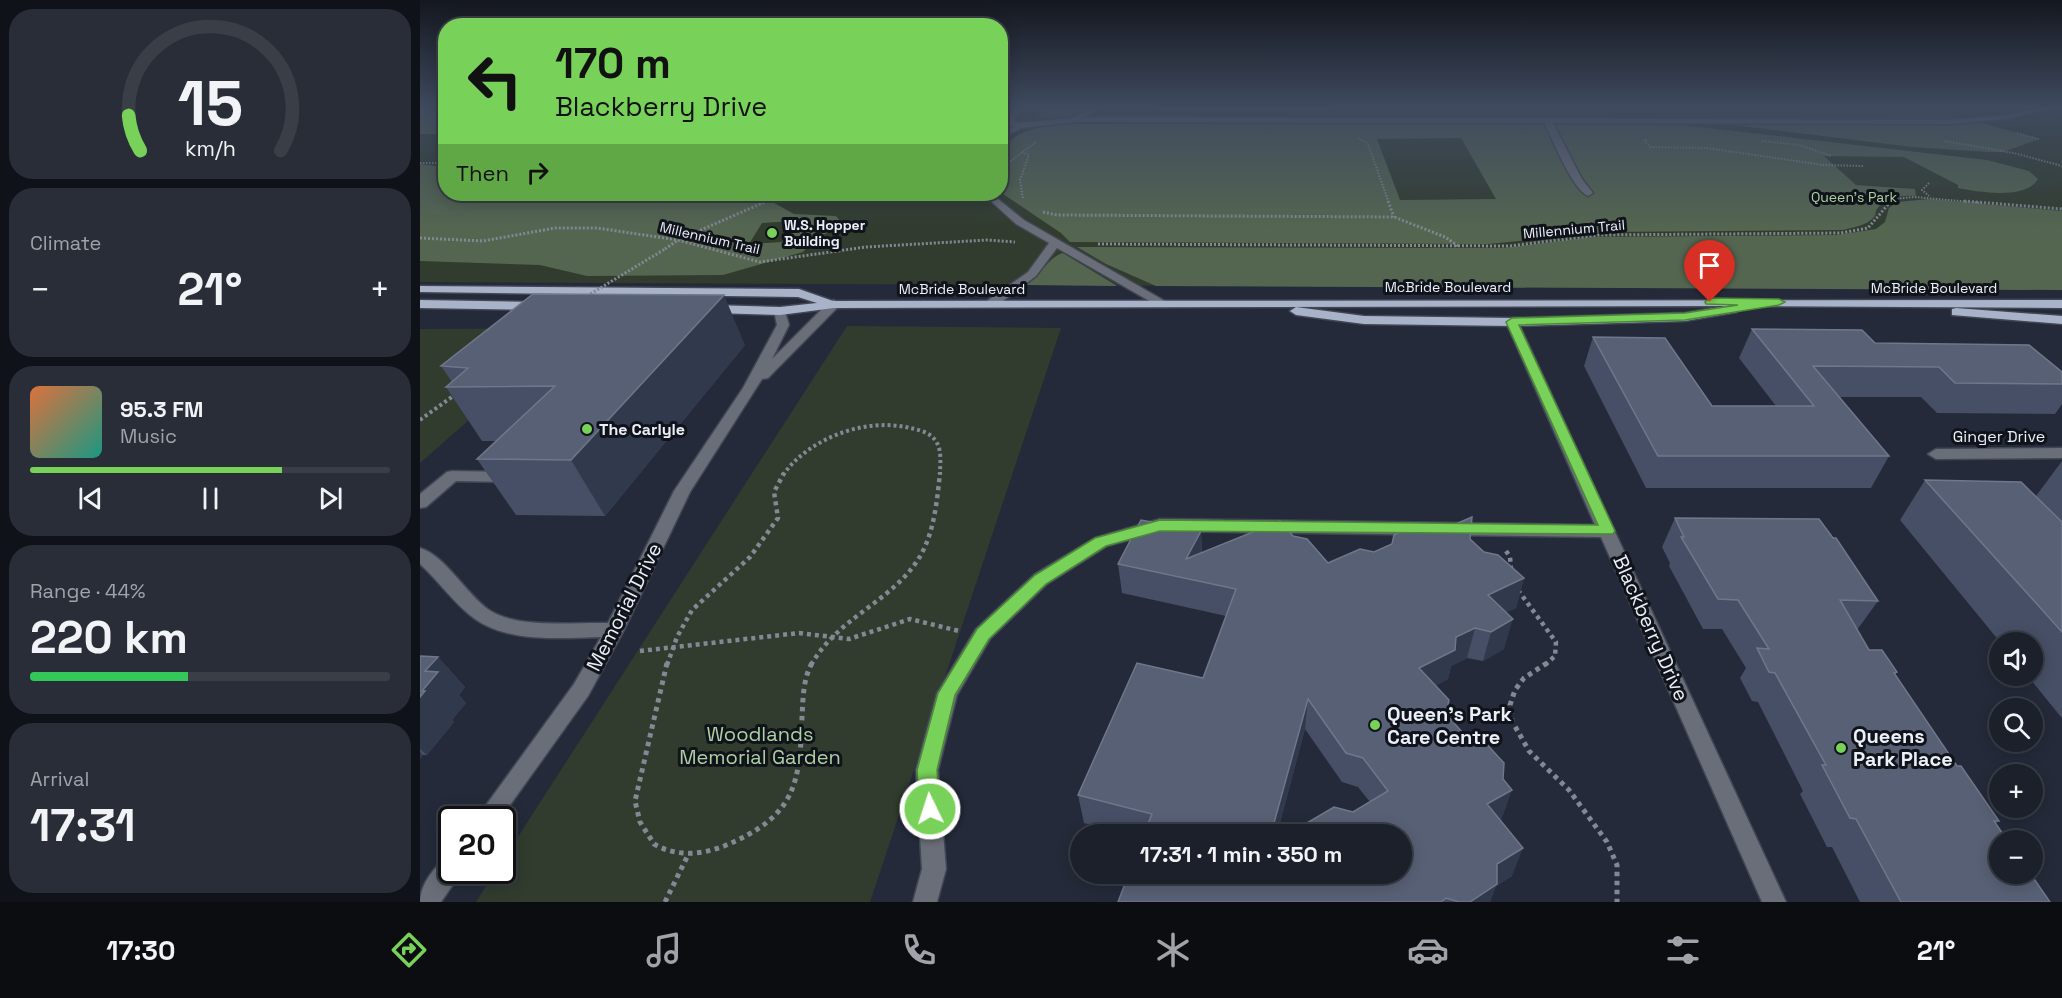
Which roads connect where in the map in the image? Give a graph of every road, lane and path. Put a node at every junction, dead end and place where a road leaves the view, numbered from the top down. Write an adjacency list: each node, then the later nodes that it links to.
1 (1028, 148): 7 (path)
2 (1369, 148): 22 (path)
3 (1562, 148): 15 (street)
4 (1708, 148): 12 (path)
5 (1809, 148): 8 (path)
6 (1987, 148): 13 (path)
7 (1022, 152): 11 (path); 19 (path)
8 (1831, 156)
9 (420, 163): 10 (path)
10 (438, 163)
11 (1008, 163)
12 (1863, 166)
13 (2062, 166)
14 (1929, 183): 16 (path)
15 (1588, 193)
16 (1929, 197): 20 (path, Millennium Trail); 28 (path, Millennium Trail)
17 (767, 201): 24 (path)
18 (995, 201): 26 (street)
19 (1026, 205)
20 (2062, 209)
21 (1039, 212): 22 (path)
22 (1394, 217): 28 (path)
23 (420, 238): 24 (path, Millennium Trail)
24 (678, 240): 25 (path, Millennium Trail); 30 (path, bridge)
25 (1018, 242)
26 (1055, 243): 34 (street); 36 (street)
27 (1096, 244): 28 (path, Millennium Trail)
28 (1459, 246)
29 (420, 289): 33 (main road, McBride Boulevard)
30 (587, 297)
31 (1779, 302): 32 (main road, McBride Boulevard); 37 (main road, McBride Boulevard); 43 (main road)
32 (1848, 302): 38 (main road, McBride Boulevard); 42 (main road)
33 (834, 303): 34 (main road, McBride Boulevard); 41 (main road, McBride Boulevard); 45 (street, Memorial Drive)
34 (991, 303): 36 (main road, McBride Boulevard)
35 (420, 304): 39 (main road)
36 (1164, 304): 37 (main road, McBride Boulevard)
37 (1248, 304): 43 (main road)
38 (2062, 304)
39 (545, 306)
40 (698, 309): 41 (main road, McBride Boulevard)
41 (780, 311): 45 (street, Memorial Drive)
42 (2062, 320)
43 (1512, 322): 52 (street, Blackberry Drive)
44 (465, 388): 46 (path)
45 (750, 388): 54 (street, Memorial Drive)
46 (420, 420)
47 (2062, 453): 48 (street, Ginger Drive)
48 (1936, 454)
49 (530, 478): 50 (street)
50 (420, 503)
51 (1488, 529): 52 (street); 64 (street); 65 (path)
52 (1608, 531): 66 (street, Blackberry Drive)
53 (420, 554): 54 (street)
54 (615, 630): 59 (street, Memorial Drive)
55 (963, 631): 56 (path)
56 (828, 639): 57 (path); 57 (path); 60 (path)
57 (672, 650): 58 (path); 60 (path)
58 (640, 651)
59 (496, 806)
60 (688, 855): 63 (path)
61 (439, 884): 62 (street)
62 (426, 902)
63 (665, 902)
64 (925, 902)
65 (1617, 902)
66 (1774, 902)

